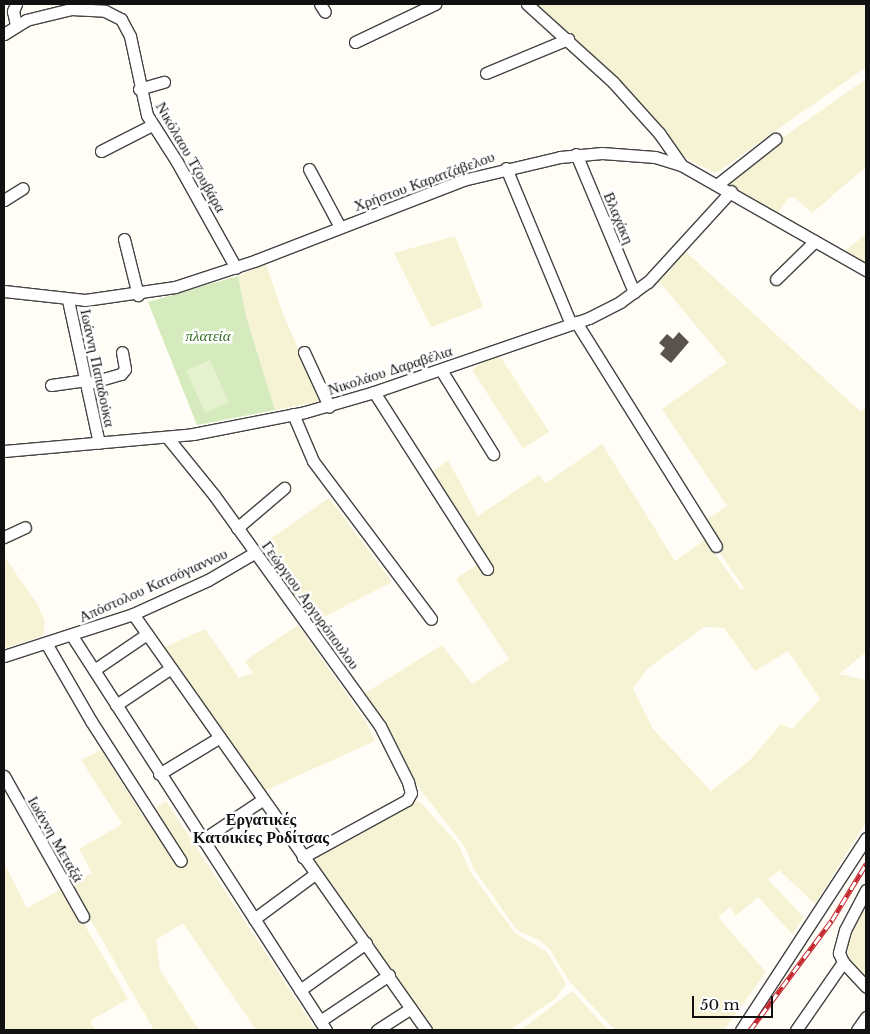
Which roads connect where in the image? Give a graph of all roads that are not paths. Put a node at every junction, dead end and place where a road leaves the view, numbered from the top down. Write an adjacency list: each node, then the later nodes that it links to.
1 (435, 4): 7 (street)
2 (527, 4): 6 (street)
3 (11, 8): 4 (street)
4 (16, 24): 5 (street); 10 (street, Νικόλαου Τζουβάρα)
5 (4, 34)
6 (568, 39): 8 (street); 15 (street)
7 (356, 42)
8 (486, 72)
9 (164, 82): 10 (street)
10 (139, 89): 11 (street, Νικόλαου Τζουβάρα)
11 (152, 125): 13 (street); 25 (street, Νικόλαου Τζουβάρα)
12 (775, 139): 18 (street)
13 (102, 151)
14 (576, 154): 15 (street, Χρήστου Καρατζάβελου); 16 (street, Χρήστου Καρατζάβελου); 29 (street, Βλαχάκη)
15 (681, 165): 18 (street, Χρήστου Καρατζάβελου)
16 (506, 168): 22 (street, Χρήστου Καρατζάβελου); 32 (street)
17 (308, 170): 22 (street)
18 (718, 184): 20 (street, Χρήστου Καρατζάβελου)
19 (23, 188): 21 (street)
20 (731, 191): 24 (street, Χρήστου Καρατζάβελου); 29 (street, Νικολάου Δαραβέλια)
21 (4, 200)
22 (340, 228): 25 (street, Χρήστου Καρατζάβελου)
23 (124, 239): 30 (street)
24 (815, 241): 26 (street, Χρήστου Καρατζάβελου); 27 (street)
25 (236, 268): 30 (street, Χρήστου Καρατζάβελου)
26 (866, 270)
27 (776, 280)
28 (4, 290): 31 (street, Χρήστου Καρατζάβελου)
29 (634, 292): 32 (street, Νικολάου Δαραβέλια)
30 (138, 295): 31 (street, Χρήστου Καρατζάβελου)
31 (68, 300): 36 (street, Ιωάννη Παπαδούκα)
32 (574, 323): 35 (street, Νικολάου Δαραβέλια); 49 (street)
33 (122, 352): 36 (street)
34 (304, 352): 39 (street)
35 (440, 370): 38 (street, Νικολάου Δαραβέλια); 44 (street)
36 (86, 382): 37 (street); 42 (street, Ιωάννη Παπαδούκα)
37 (51, 386)
38 (374, 392): 39 (street, Νικολάου Δαραβέλια); 51 (street)
39 (329, 406): 40 (street, Νικολάου Δαραβέλια)
40 (293, 414): 41 (street, Νικολάου Δαραβέλια); 53 (street)
41 (167, 437): 42 (street, Νικολάου Δαραβέλια); 47 (street, Γεώργιου Αργυρόπουλου)
42 (99, 443): 43 (street, Νικολάου Δαραβέλια)
43 (4, 451)
44 (494, 454)
45 (284, 488): 47 (street)
46 (25, 527): 48 (street)
47 (237, 528): 50 (street, Γεώργιου Αργυρόπουλου)
48 (4, 537)
49 (716, 546)
50 (254, 553): 52 (street, Απόστολου Κατσόγιαννου); 67 (street, Γεώργιου Αργυρόπουλου)
51 (488, 569)
52 (133, 614): 54 (street); 55 (street, Απόστολου Κατσόγιαννου)
53 (431, 619)
54 (147, 634): 58 (street); 59 (street)
55 (72, 636): 56 (street, Απόστολου Κατσόγιαννου); 59 (street)
56 (46, 643): 57 (street, Απόστολου Κατσόγιαννου); 68 (street)
57 (4, 656)
58 (171, 668): 60 (street); 61 (street)
59 (94, 670): 60 (street)
60 (116, 705): 62 (street)
61 (220, 737): 62 (street); 64 (street)
62 (159, 774): 66 (street)
63 (4, 776): 71 (street, Ιωάννη Μεταξά)
64 (262, 800): 66 (street); 67 (street)
65 (866, 838): 83 (street)
66 (202, 840): 72 (street)
67 (303, 857): 69 (street)
68 (181, 861)
69 (315, 874): 72 (street); 73 (street)
70 (866, 890): 74 (street)
71 (83, 916)
72 (254, 919): 77 (street)
73 (366, 943): 75 (street); 77 (street)
74 (843, 962): 76 (street); 84 (street)
75 (389, 975): 78 (street); 80 (street)
76 (866, 987)
77 (300, 990): 80 (street)
78 (412, 1008): 81 (street); 82 (street)
79 (866, 1017): 85 (street)
80 (323, 1026)
81 (377, 1030)
82 (426, 1030)
83 (741, 1030)
84 (796, 1030)
85 (857, 1030)

